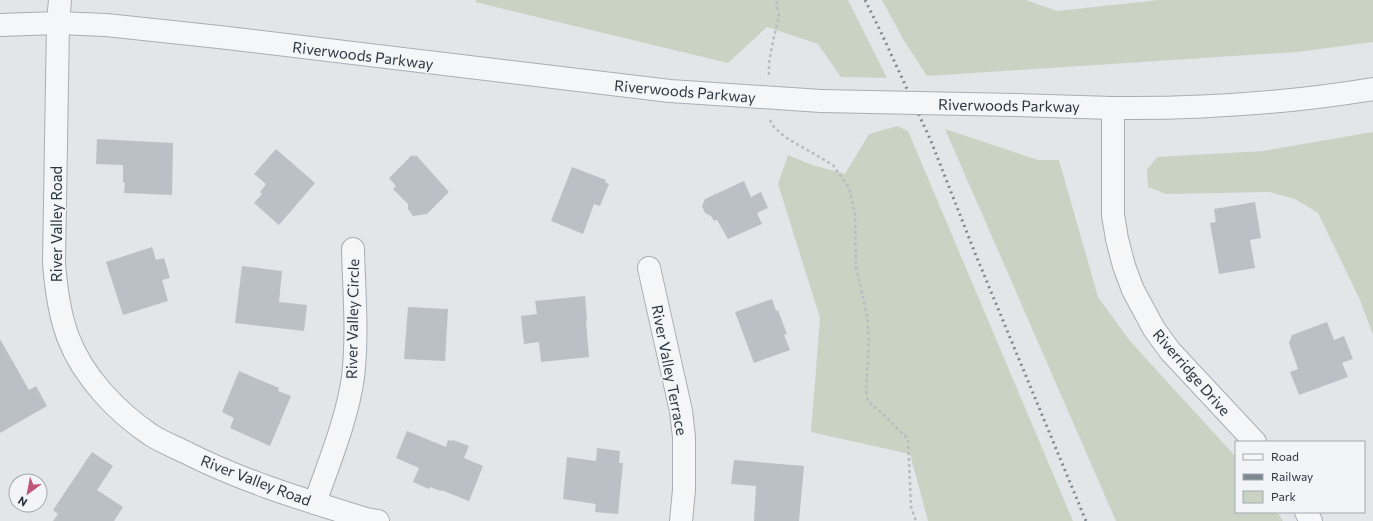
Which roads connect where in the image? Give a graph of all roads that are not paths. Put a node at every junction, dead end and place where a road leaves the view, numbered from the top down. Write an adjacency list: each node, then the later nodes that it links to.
1 (60, 0): 2 (street, River Valley Road)
2 (58, 23): 3 (street, Riverwoods Parkway); 5 (street, Riverwoods Parkway, bridge); 9 (street, River Valley Road)
3 (0, 25)
4 (1373, 89): 5 (street, Riverwoods Parkway)
5 (1113, 108): 8 (street, Riverridge Drive)
6 (353, 249): 9 (street, River Valley Circle)
7 (649, 268): 11 (street, River Valley Terrace)
8 (1254, 441)
9 (315, 503): 10 (street, River Valley Road)
10 (378, 521)
11 (681, 521)

